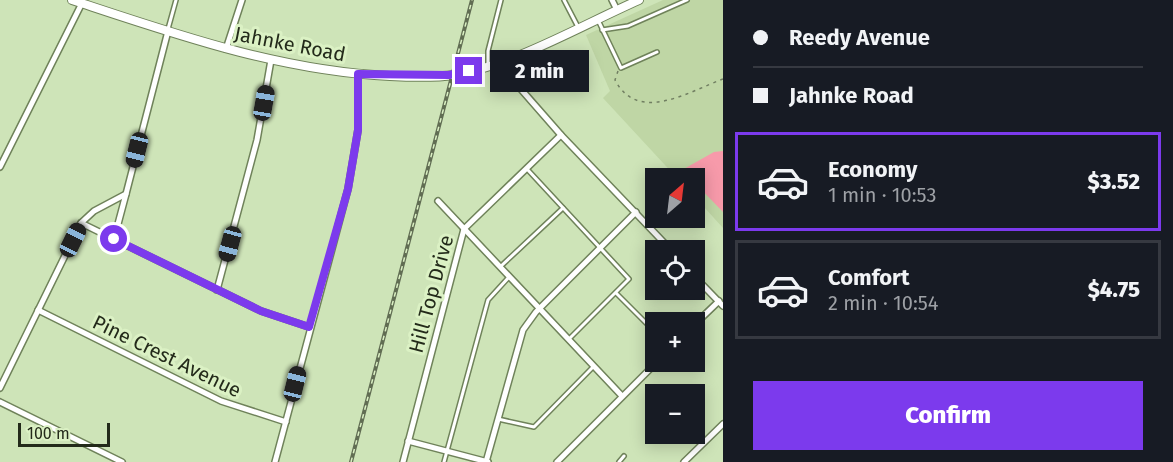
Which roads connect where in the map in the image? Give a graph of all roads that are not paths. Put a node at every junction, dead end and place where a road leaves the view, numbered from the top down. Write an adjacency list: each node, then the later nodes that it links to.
1 (72, 0): 9 (main road, Jahnke Road)
2 (176, 0): 14 (lane)
3 (242, 0): 15 (street)
4 (501, 0): 19 (lane)
5 (564, 0): 12 (lane)
6 (612, 0): 10 (street)
7 (639, 0): 10 (main road, Jahnke Road)
8 (687, 0): 13 (lane)
9 (82, 3): 14 (main road, Jahnke Road); 22 (street)
10 (617, 10): 11 (main road, Jahnke Road)
11 (597, 18): 12 (main road, Jahnke Road); 13 (lane)
12 (578, 27): 18 (main road, Jahnke Road)
13 (602, 30): 16 (lane)
14 (168, 31): 15 (main road, Jahnke Road); 24 (street)
15 (226, 49): 17 (main road, Jahnke Road)
16 (657, 52)
17 (271, 60): 20 (main road, Jahnke Road); 36 (street)
18 (498, 63): 19 (main road, Jahnke Road); 21 (street)
19 (488, 66): 20 (main road, Jahnke Road)
20 (358, 74): 43 (street)
21 (561, 135): 23 (street, Hill Top Drive); 27 (street)
22 (0, 167)
23 (527, 169): 26 (lane); 29 (street, Hill Top Drive)
24 (126, 194): 28 (street); 30 (street)
25 (438, 201): 29 (street)
26 (563, 208): 32 (lane); 33 (lane)
27 (636, 212): 31 (street); 32 (street)
28 (81, 223): 30 (street); 40 (street)
29 (464, 229): 33 (street); 53 (street, Hill Top Drive)
30 (114, 239): 36 (street)
31 (662, 240)
32 (600, 248): 37 (lane); 39 (street)
33 (500, 267): 34 (street)
34 (509, 277): 39 (street); 54 (lane)
35 (705, 287): 38 (street)
36 (217, 290): 43 (street)
37 (616, 293): 42 (lane); 44 (lane)
38 (721, 304): 41 (street)
39 (540, 309): 44 (street); 50 (street)
40 (38, 310): 47 (street); 51 (street, Pine Crest Avenue)
41 (705, 316)
42 (645, 322)
43 (309, 327): 51 (street)
44 (569, 340): 45 (street)
45 (593, 366): 48 (street); 50 (lane)
46 (647, 372): 48 (street)
47 (0, 388)
48 (622, 396): 61 (street)
49 (0, 402): 56 (street)
50 (498, 419): 60 (street)
51 (286, 422): 57 (street)
52 (723, 424): 63 (street)
53 (408, 441): 54 (street); 58 (street, Hill Top Drive)
54 (447, 451): 59 (lane); 60 (street)
55 (624, 456): 62 (lane)
56 (122, 462)
57 (275, 462)
58 (403, 462)
59 (444, 462)
60 (487, 462)
61 (557, 462)
62 (619, 462)
63 (684, 462)

